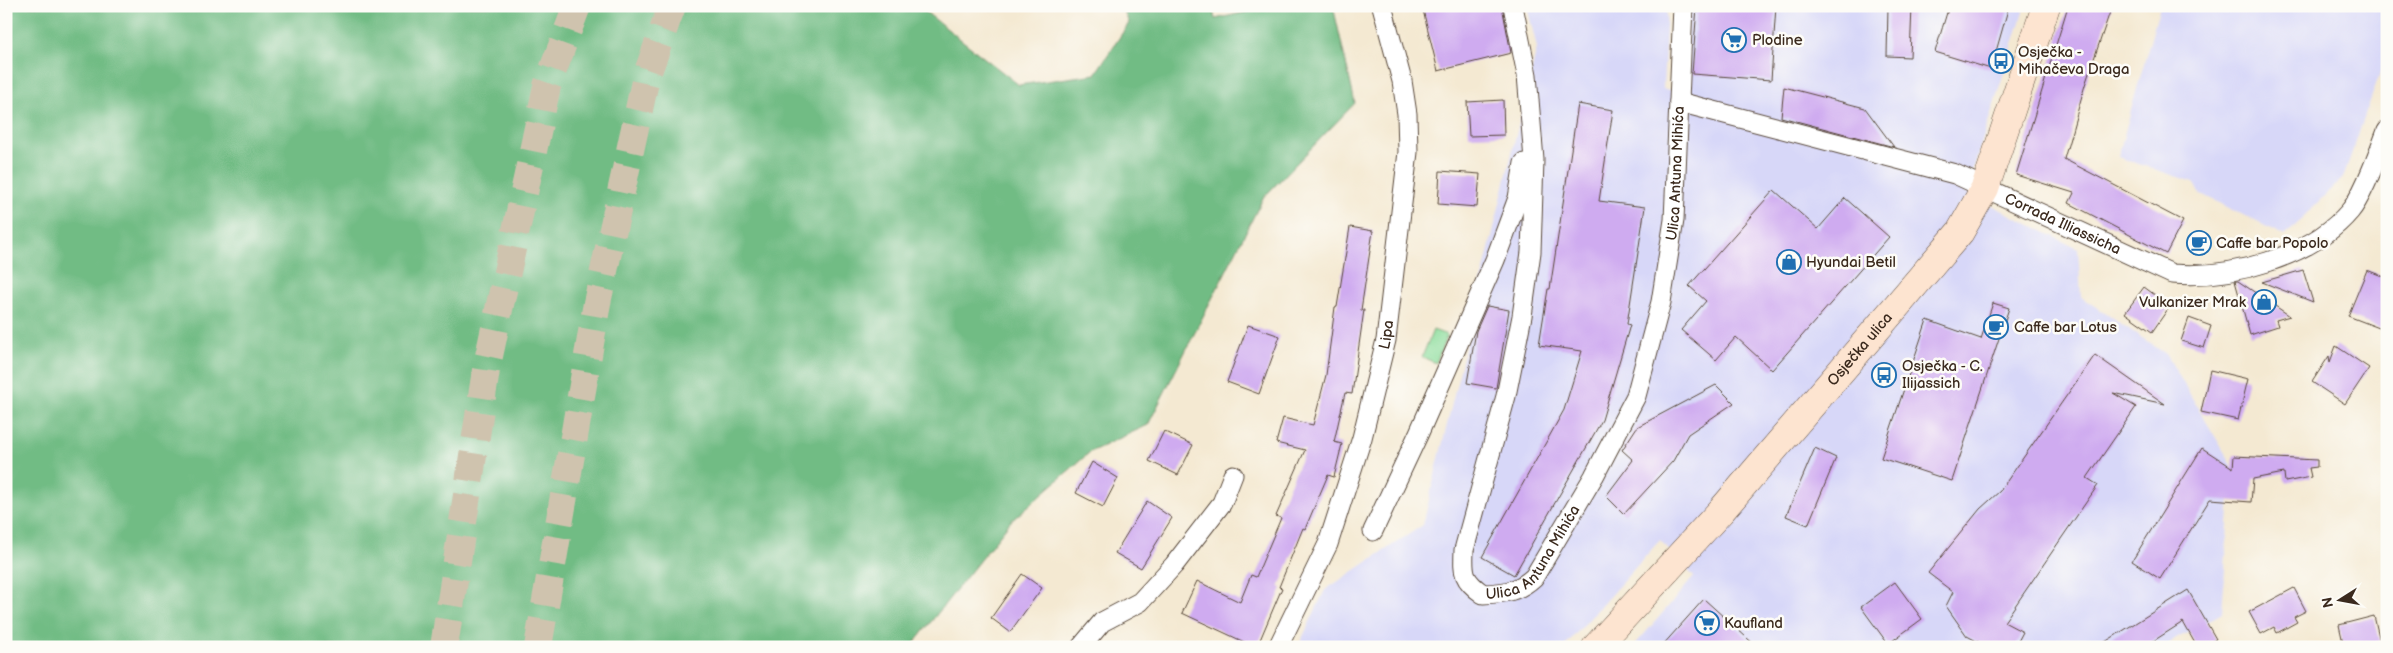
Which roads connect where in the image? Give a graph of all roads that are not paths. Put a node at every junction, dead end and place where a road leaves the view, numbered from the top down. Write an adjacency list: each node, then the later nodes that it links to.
1 (1382, 6): 12 (street, Lipa)
2 (1513, 6): 7 (street, Ulica Antuna Mihića)
3 (1683, 6): 5 (street, Ulica Antuna Mihića)
4 (2046, 6): 8 (main road, Osječka ulica)
5 (1679, 102): 7 (street, Ulica Antuna Mihića); 8 (street, Corrada Illiassicha)
6 (2387, 131): 8 (street, Corrada Illiassicha)
7 (1534, 160): 10 (street)
8 (1985, 188): 13 (main road, Osječka ulica)
9 (1233, 475): 11 (street)
10 (1373, 531)
11 (1081, 647)
12 (1278, 647)
13 (1596, 647)

